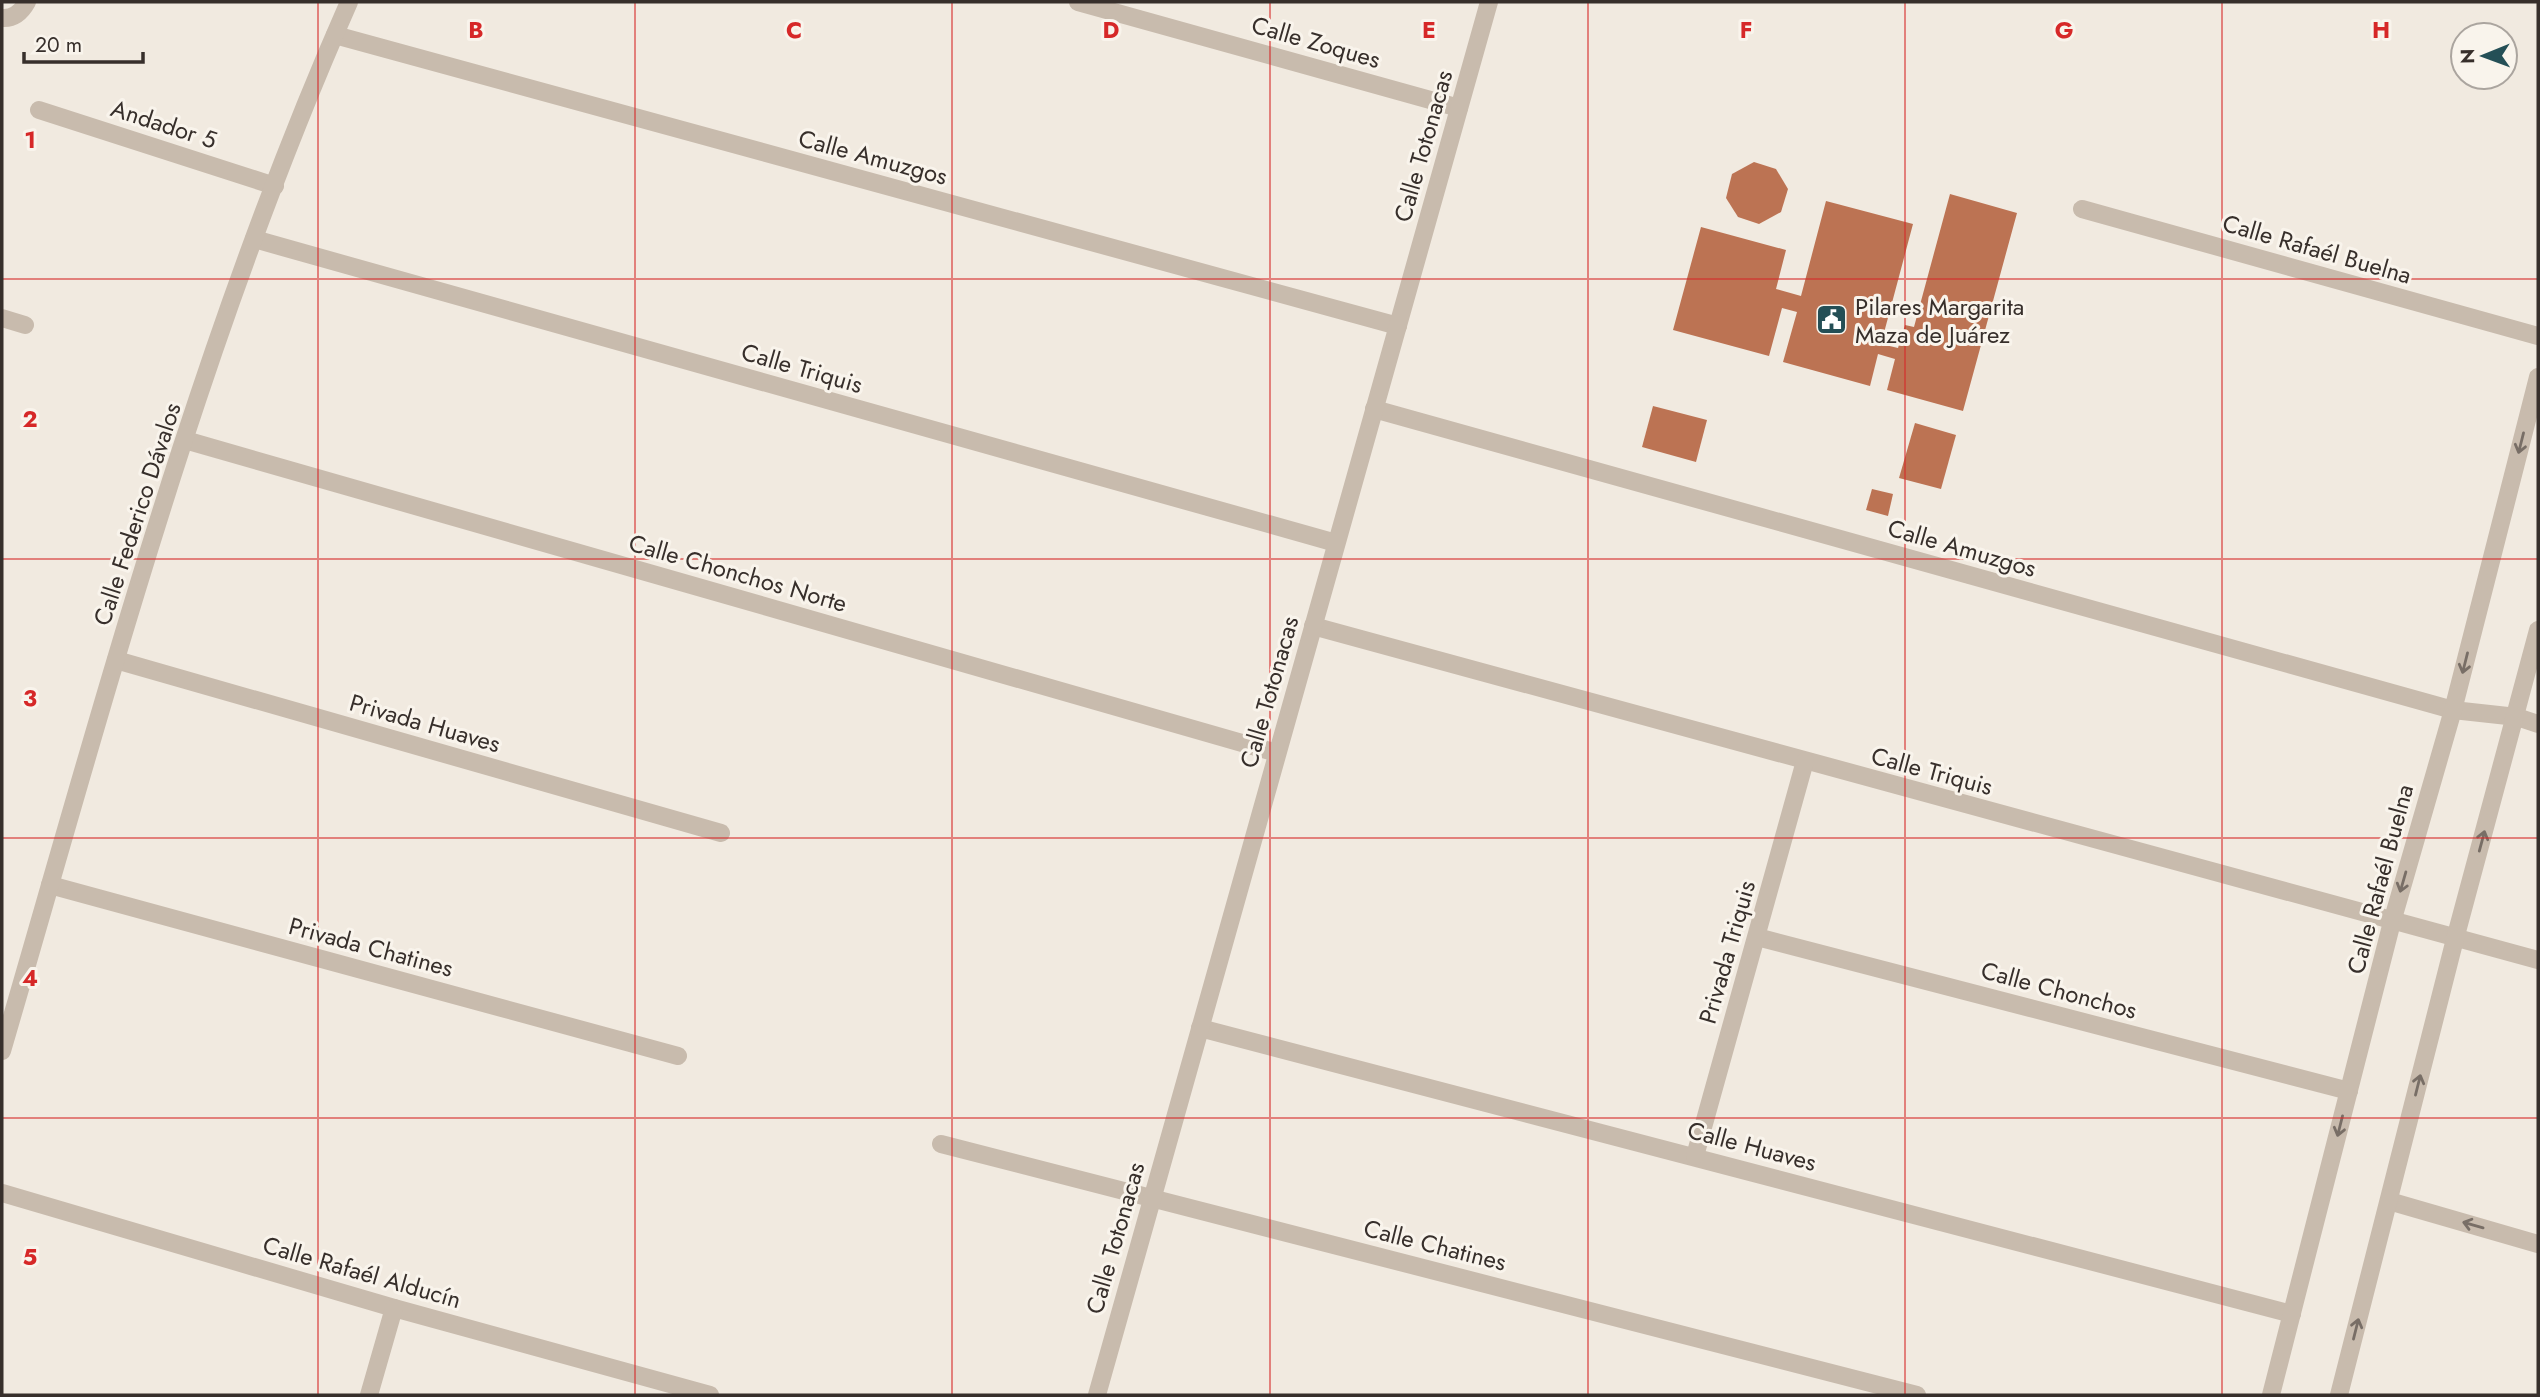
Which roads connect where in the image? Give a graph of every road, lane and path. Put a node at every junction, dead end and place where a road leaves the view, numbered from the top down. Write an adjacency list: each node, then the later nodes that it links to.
1 (27, 2): 5 (street)
2 (349, 2): 6 (street, Calle Federico Dávalos)
3 (1078, 2): 7 (street, Calle Zoques)
4 (1489, 2): 7 (street, Calle Totonacas)
5 (2, 18)
6 (335, 35): 9 (street, Calle Federico Dávalos); 14 (street, Calle Amuzgos)
7 (1459, 108): 14 (street, Calle Totonacas)
8 (39, 110): 9 (street, Andador 5)
9 (275, 186): 11 (street, Calle Federico Dávalos)
10 (2082, 209): 15 (street, Calle Rafaél Buelna)
11 (254, 239): 18 (street, Calle Federico Dávalos); 19 (street, Calle Triquis)
12 (2, 318): 13 (street)
13 (25, 325)
14 (1398, 326): 17 (street, Calle Totonacas)
15 (2538, 336)
16 (2538, 377): 23 (street, Calle Rafaél Buelna, one-way to 23)
17 (1374, 409): 19 (street, Calle Totonacas); 23 (street, Calle Amuzgos)
18 (185, 440): 22 (street, Calle Federico Dávalos); 26 (street, Calle Chonchos Norte)
19 (1336, 544): 20 (street, Calle Totonacas)
20 (1313, 626): 26 (street, Calle Totonacas); 27 (street, Calle Triquis)
21 (2538, 630): 24 (street)
22 (116, 660): 28 (street, Privada Huaves); 29 (street, Calle Federico Dávalos)
23 (2453, 710): 24 (street, Calle Amuzgos); 30 (street, Calle Rafaél Buelna, one-way to 30)
24 (2516, 717): 25 (street, Calle Amuzgos); 32 (street, one-way to 24)
25 (2538, 724)
26 (1277, 753): 34 (street, Calle Totonacas)
27 (1805, 761): 30 (street, Calle Triquis); 31 (street, Privada Triquis)
28 (721, 833)
29 (50, 885): 35 (street, Calle Federico Dávalos); 36 (street, Privada Chatines)
30 (2392, 922): 32 (street, Calle Triquis); 37 (street, Calle Rafaél Buelna)
31 (1757, 937): 37 (street, Calle Chonchos); 39 (street, Privada Triquis)
32 (2455, 939): 33 (street, Calle Triquis); 42 (street, one-way to 32)
33 (2538, 960)
34 (1200, 1028): 39 (street, Calle Huaves); 41 (street, Calle Totonacas)
35 (2, 1051)
36 (678, 1056)
37 (2349, 1091): 45 (street, Calle Rafaél Buelna, one-way to 45)
38 (941, 1144): 41 (street, Calle Chatines)
39 (1695, 1157): 45 (street, Calle Huaves)
40 (2, 1193): 44 (street, Calle Rafaél Alducín)
41 (1152, 1198): 48 (street, Calle Totonacas); 49 (street, Calle Chatines)
42 (2389, 1201): 43 (street, one-way to 42); 51 (street, one-way to 42)
43 (2538, 1244)
44 (394, 1308): 46 (street); 47 (street, Calle Rafaél Alducín)
45 (2292, 1314): 50 (street, Calle Rafaél Buelna)
46 (369, 1395)
47 (710, 1395)
48 (1097, 1395)
49 (1917, 1395)
50 (2271, 1395)
51 (2339, 1395)

